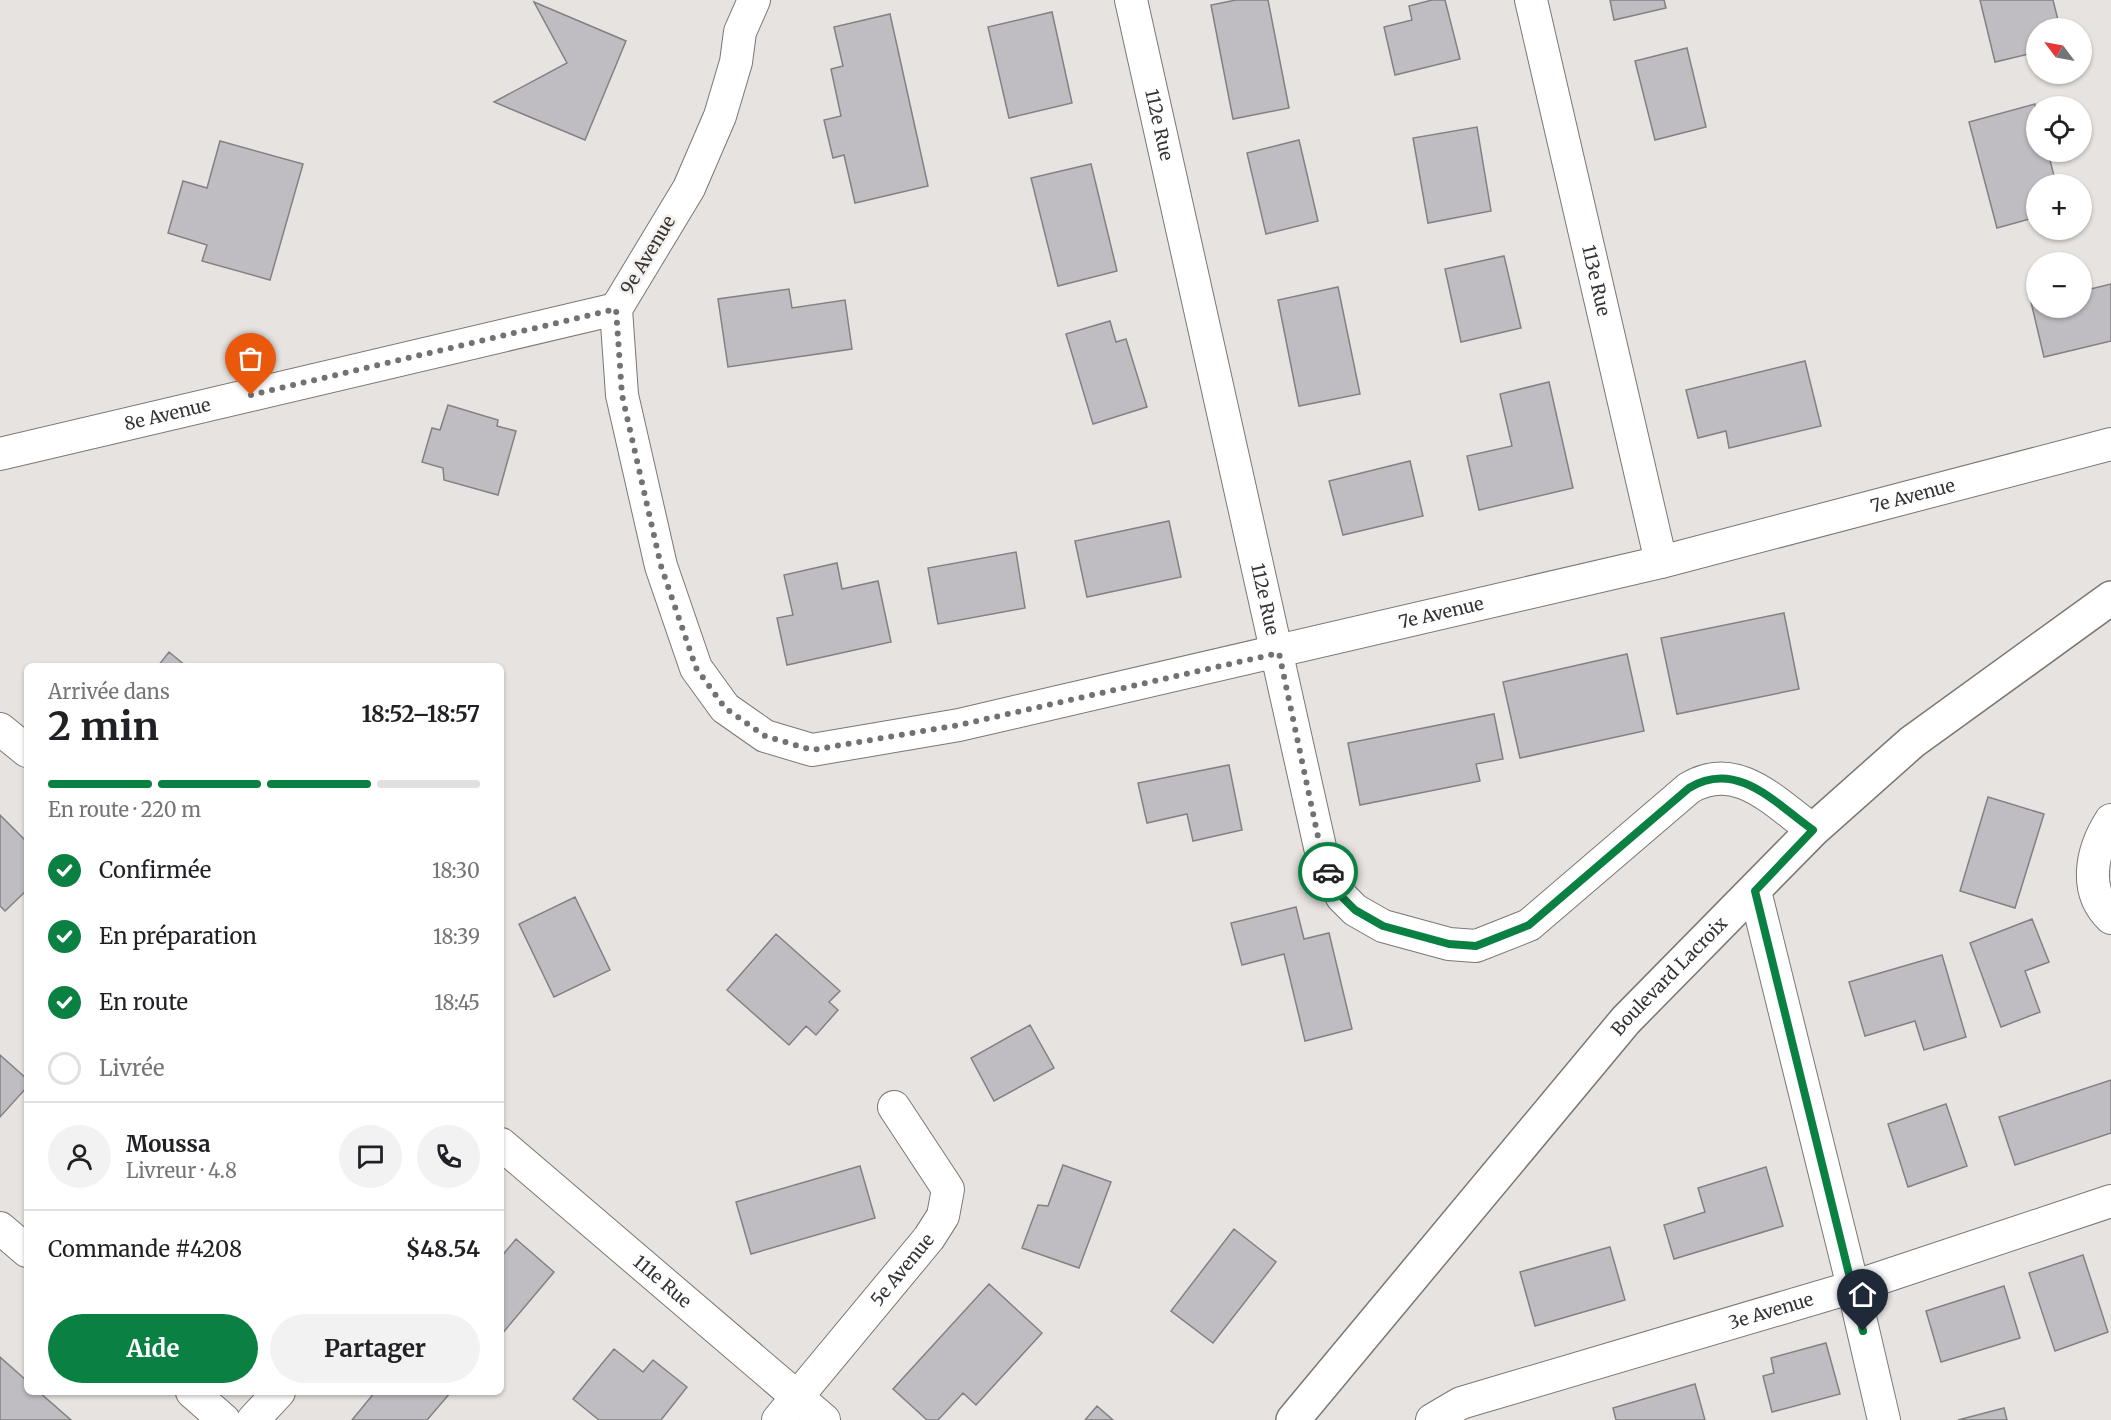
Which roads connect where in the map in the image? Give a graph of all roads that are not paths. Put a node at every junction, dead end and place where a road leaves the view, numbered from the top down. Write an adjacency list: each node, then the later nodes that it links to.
1 (754, 0): 4 (street, 9e Avenue)
2 (1131, 0): 9 (street, 112e Rue)
3 (1531, 0): 7 (street, 113e Rue)
4 (616, 309): 6 (street, 8e Avenue); 11 (street, 9e Avenue)
5 (2111, 444): 7 (street, 7e Avenue)
6 (0, 454)
7 (1661, 562): 9 (street, 7e Avenue)
8 (2111, 598): 14 (main road, Boulevard Lacroix)
9 (1279, 653): 11 (street, 7e Avenue); 14 (street, 112e Rue)
10 (0, 729): 12 (street)
11 (765, 736)
12 (24, 749)
13 (2111, 820): 16 (street)
14 (1813, 830): 15 (main road, Boulevard Lacroix)
15 (1755, 891): 22 (street); 26 (main road, Boulevard Lacroix)
16 (2111, 918)
17 (894, 1107): 25 (street, 5e Avenue)
18 (504, 1147): 25 (street, 111e Rue)
19 (2111, 1201): 22 (street, 3e Avenue)
20 (0, 1228): 21 (street)
21 (24, 1248)
22 (1853, 1287): 30 (street, 3e Avenue); 31 (street)
23 (195, 1395): 27 (street)
24 (276, 1395): 28 (street)
25 (788, 1409): 29 (street, 111e Rue)
26 (1297, 1419)
27 (224, 1420)
28 (253, 1420)
29 (824, 1420)
30 (1432, 1420)
31 (1884, 1420)

